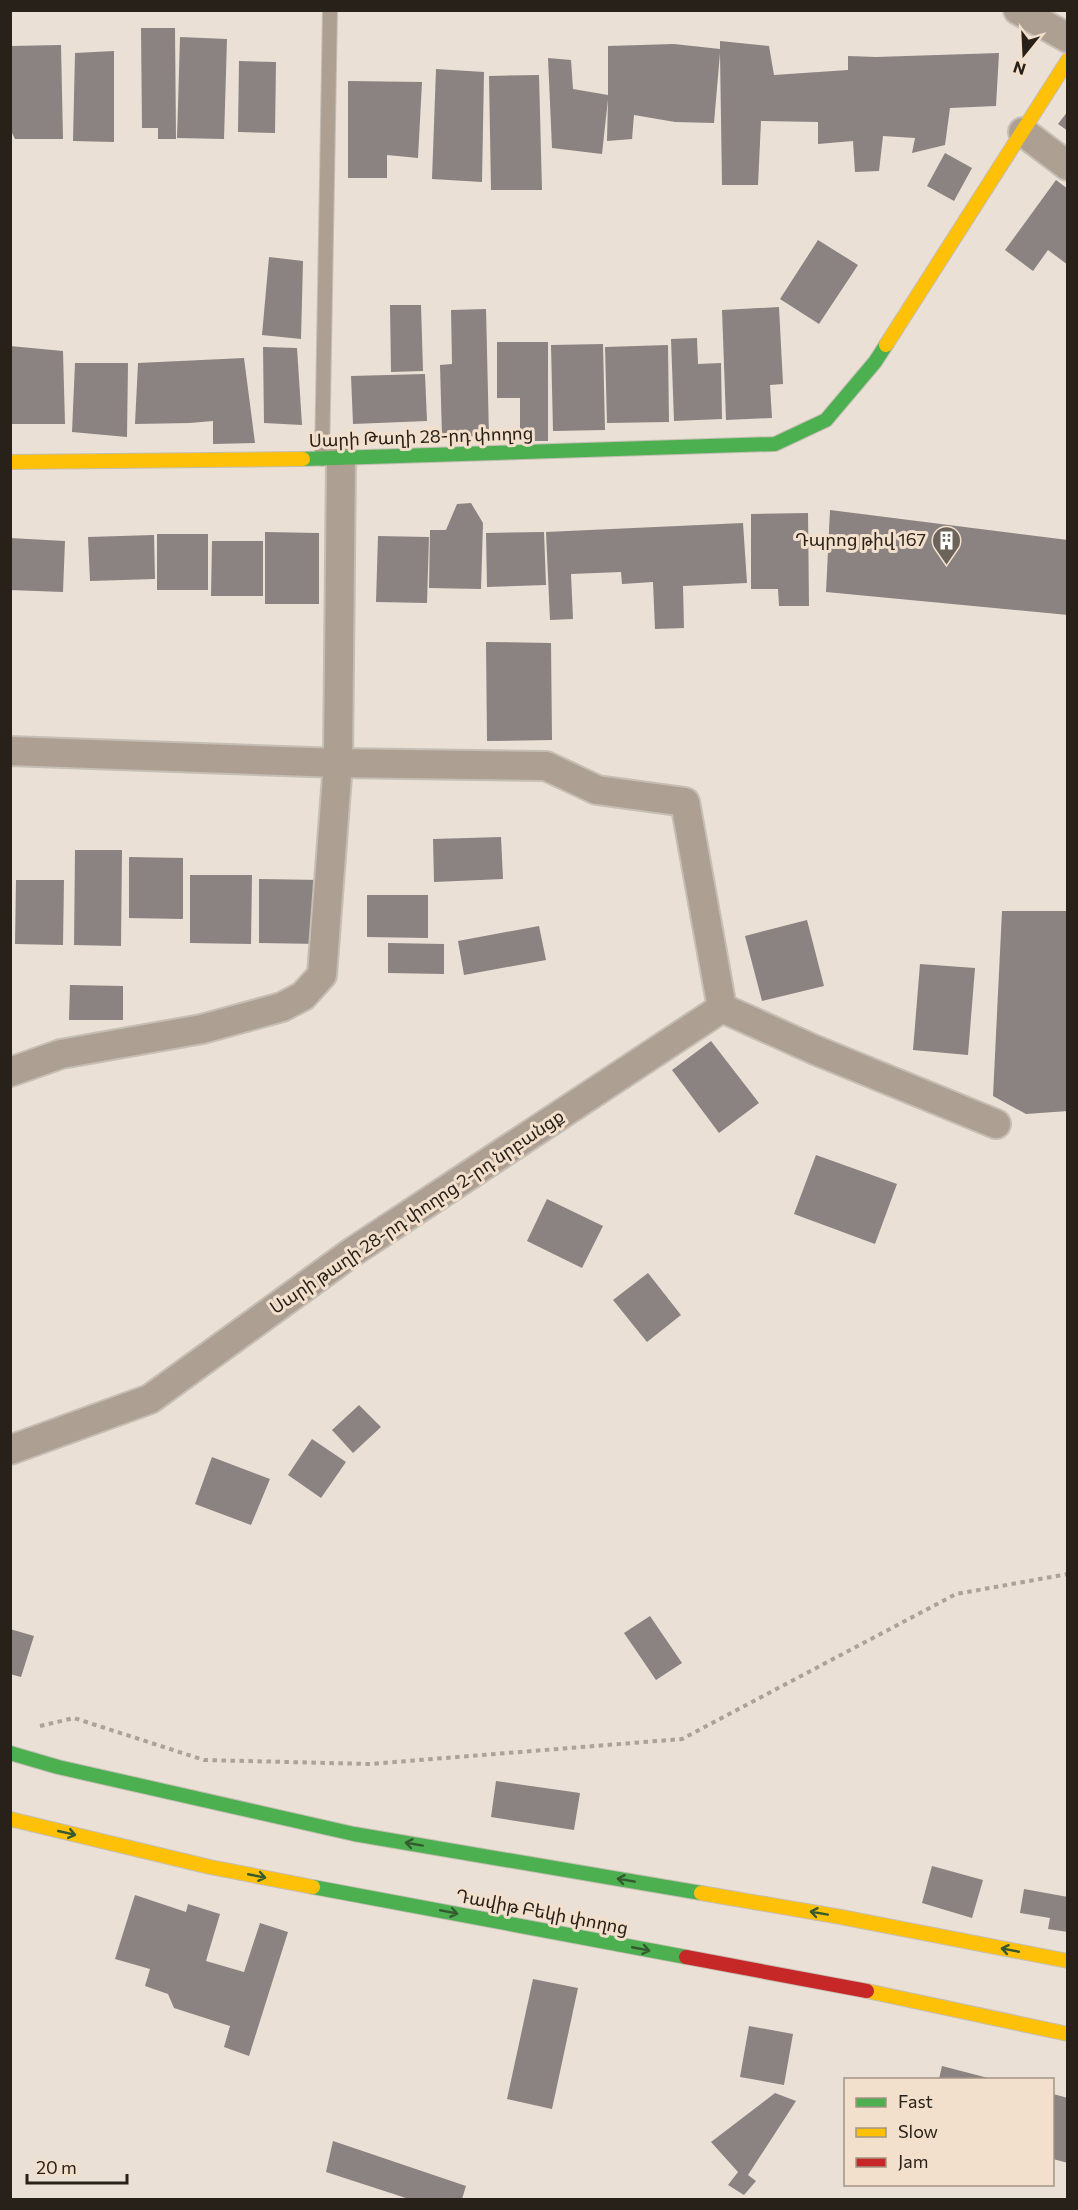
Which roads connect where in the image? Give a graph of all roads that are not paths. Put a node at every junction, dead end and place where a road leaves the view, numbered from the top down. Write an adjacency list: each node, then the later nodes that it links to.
1 (330, 10): 7 (lane)
2 (1018, 10): 3 (street)
3 (1068, 38)
4 (1068, 60): 5 (main road)
5 (1023, 132): 6 (street); 7 (main road, Սարի Թաղի 28-րդ փողոց)
6 (1068, 166)
7 (332, 458): 8 (main road, Սարի Թաղի 28-րդ փողոց); 10 (street)
8 (10, 462)
9 (10, 751): 10 (street)
10 (338, 763): 11 (street); 12 (street)
11 (722, 1008): 13 (street); 14 (street, Սարի թաղի 28-րդ փողոց 2-րդ նրբանցք)
12 (10, 1072)
13 (996, 1124)
14 (10, 1450)
15 (10, 1753): 17 (main road, one-way to 15)
16 (10, 1819): 18 (main road, Դավիթ Բեկի փողոց, one-way to 18)
17 (1068, 1962)
18 (1068, 2034)

